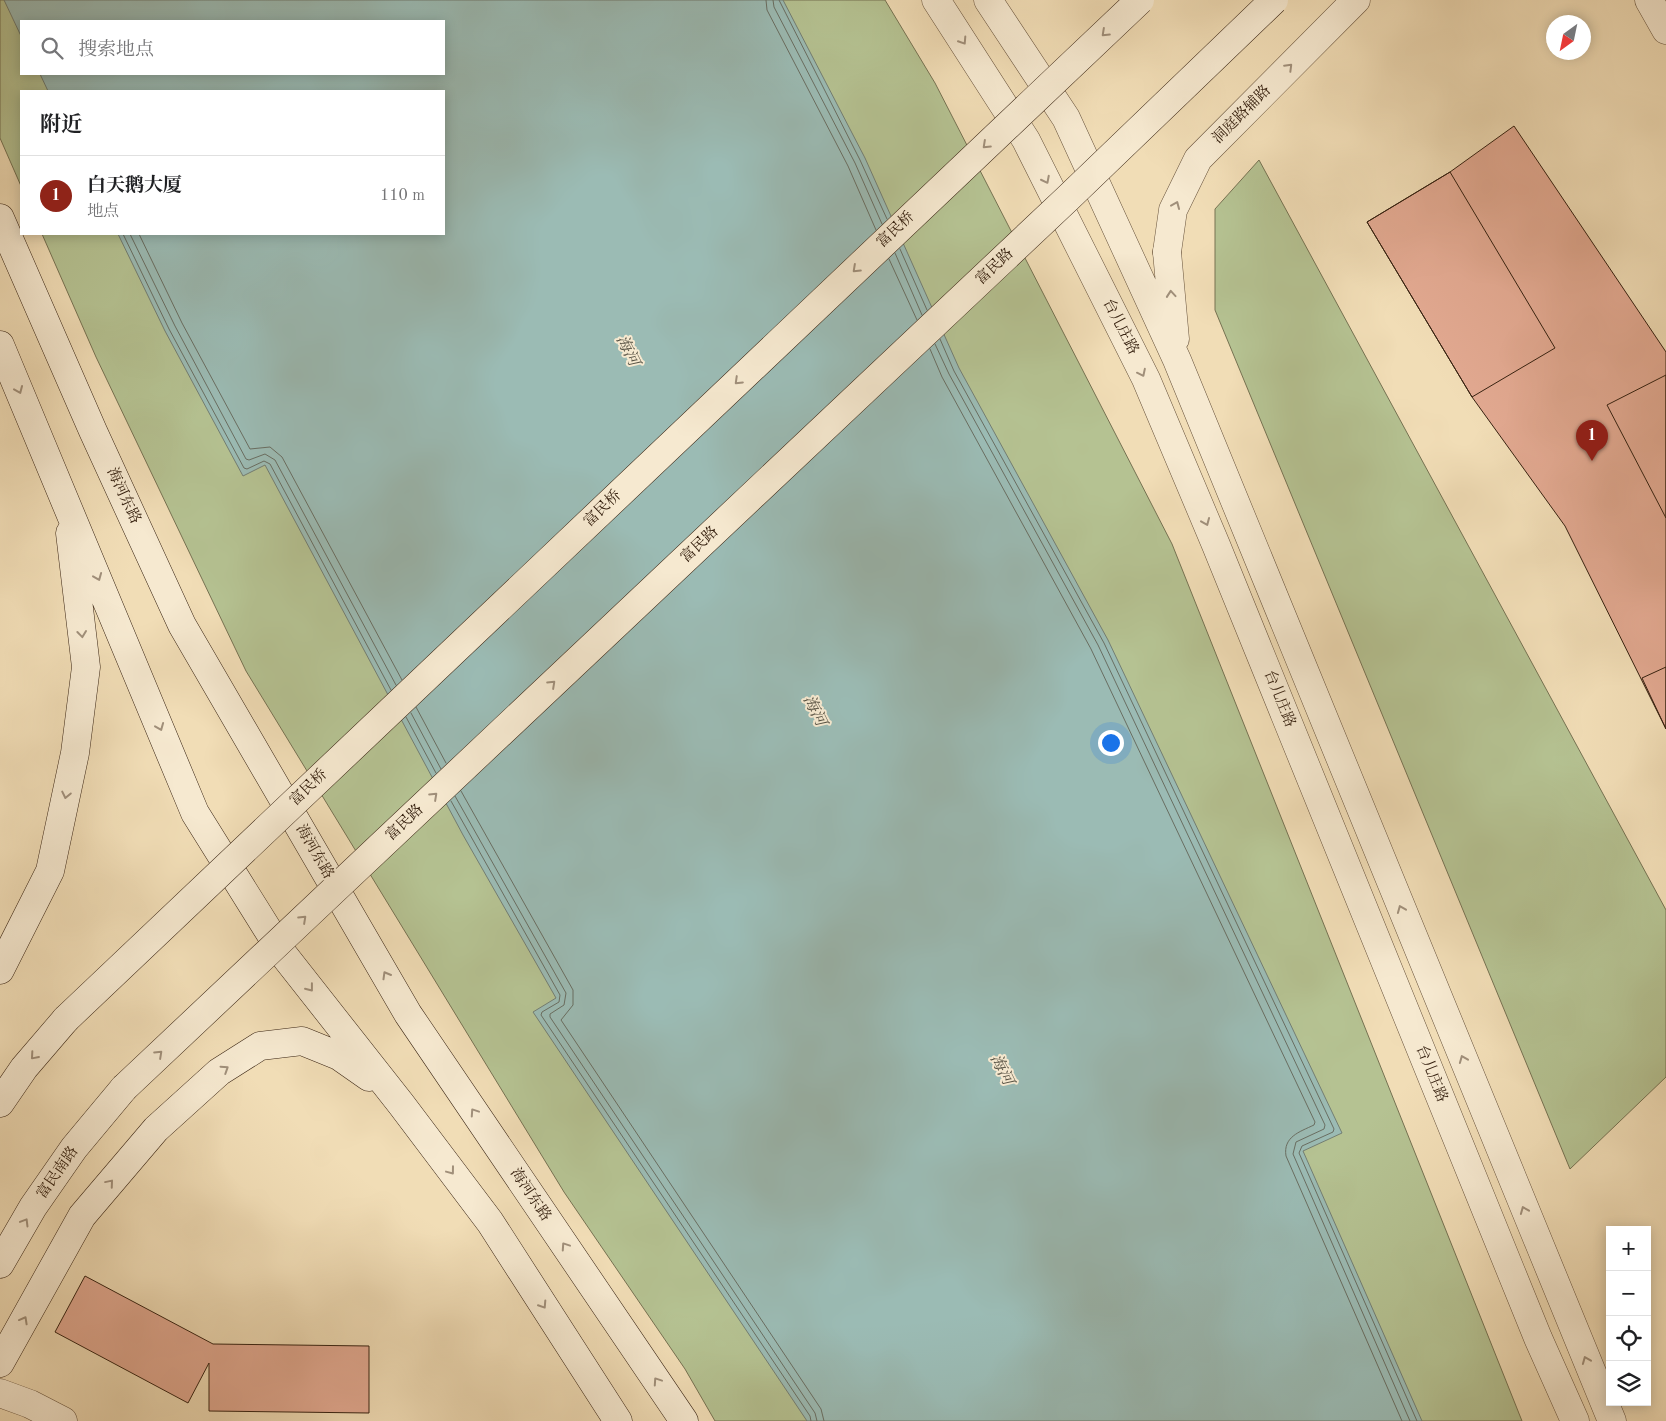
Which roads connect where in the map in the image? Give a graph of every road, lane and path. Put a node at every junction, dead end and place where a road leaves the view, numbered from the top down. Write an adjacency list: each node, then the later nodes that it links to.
1 (936, 0): 22 (main road, 台儿庄路, one-way to 22)
2 (988, 0): 10 (main road)
3 (1140, 0): 14 (main road, 富民桥, one-way to 14, bridge)
4 (1274, 0): 13 (main road, 富民路, one-way to 4, bridge)
5 (1356, 0): 10 (main road, 洞庭路辅路, one-way to 5)
6 (1649, 0): 7 (main road)
7 (1666, 30)
8 (0, 218): 21 (main road, 海河东路, one-way to 8)
9 (0, 345): 11 (main road, one-way to 11)
10 (1177, 360): 23 (main road, one-way to 10)
11 (66, 499): 12 (main road, one-way to 12); 15 (main road, one-way to 15)
12 (0, 970)
13 (124, 1088): 16 (main road, 富民南路, one-way to 13)
14 (0, 1103)
15 (401, 1104): 17 (main road, one-way to 15); 20 (main road, one-way to 20)
16 (0, 1264)
17 (0, 1362)
18 (0, 1393): 19 (main road)
19 (63, 1421)
20 (618, 1421)
21 (684, 1421)
22 (1575, 1421)
23 (1612, 1421)

